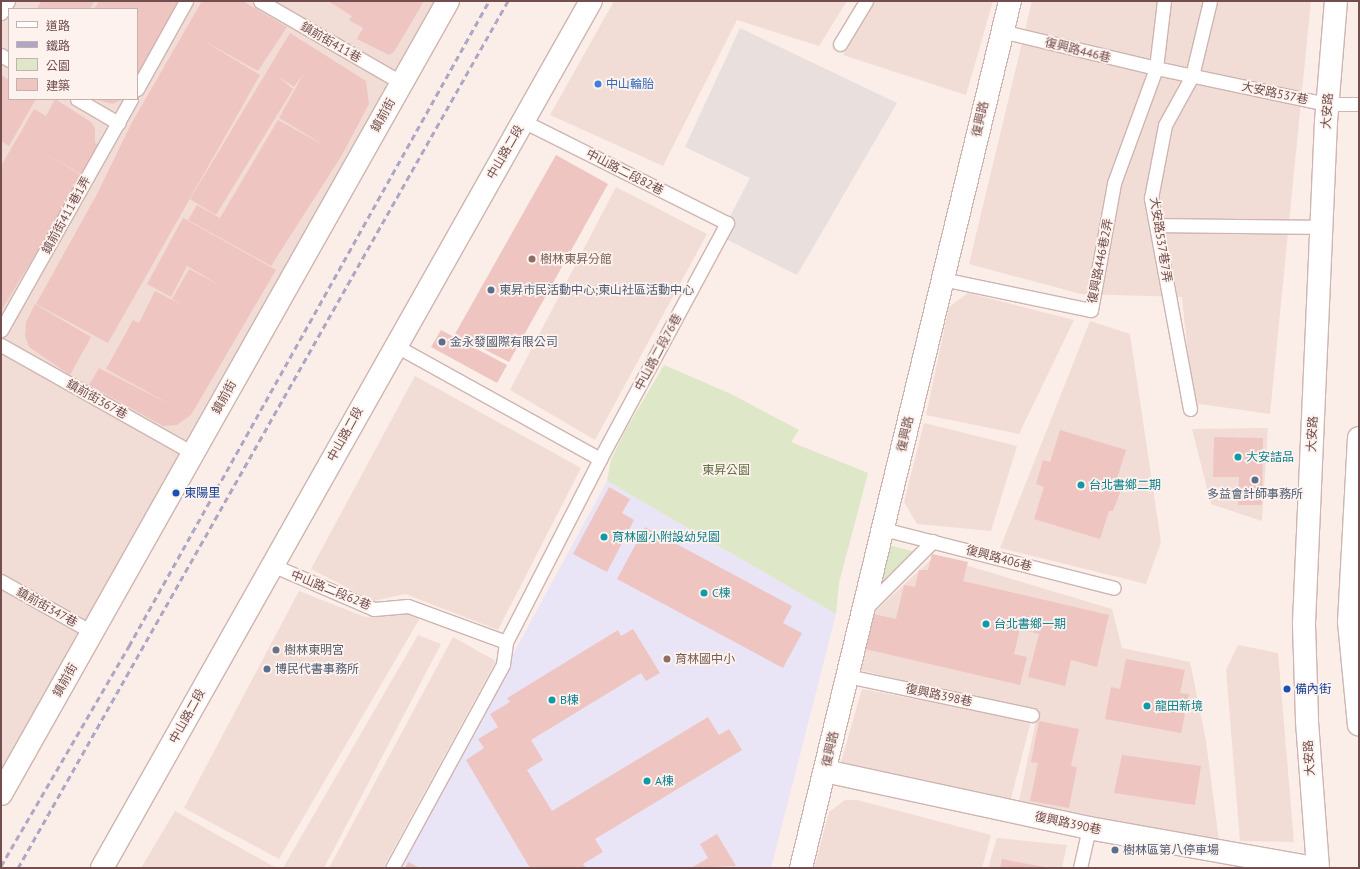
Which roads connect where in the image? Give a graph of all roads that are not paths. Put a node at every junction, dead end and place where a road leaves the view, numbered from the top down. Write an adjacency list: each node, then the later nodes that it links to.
1 (8, 1): 11 (lane)
2 (186, 1): 17 (lane)
3 (260, 1): 16 (lane, 鎮前街411巷)
4 (448, 1): 16 (street, 鎮前街)
5 (591, 1): 22 (street, 中山路二段)
6 (866, 1): 13 (lane)
7 (1010, 1): 12 (street, 復興路)
8 (1164, 1): 14 (lane)
9 (1210, 1): 15 (lane)
10 (1336, 1): 20 (street, 大安路)
11 (1, 13)
12 (1001, 31): 14 (lane, 復興路446巷); 27 (street, 復興路)
13 (840, 44)
14 (1156, 68): 15 (lane, 大安路537巷); 27 (lane, 復興路446巷2弄)
15 (1192, 76): 20 (lane, 大安路537巷); 25 (lane, 大安路537巷7弄)
16 (402, 83): 33 (street, 鎮前街)
17 (138, 86)
18 (79, 100): 23 (lane)
19 (130, 100): 23 (lane, 鎮前街411巷1弄)
20 (1327, 104): 21 (lane, 大安路537巷); 26 (street, 大安路)
21 (1359, 104)
22 (522, 121): 24 (lane, 中山路二段82巷); 30 (street, 中山路二段)
23 (118, 123): 28 (lane, 鎮前街411巷1弄)
24 (727, 223): 34 (lane, 中山路二段76巷)
25 (1157, 225): 26 (lane); 31 (lane, 大安路537巷7弄)
26 (1321, 227): 54 (street, 大安路)
27 (942, 279): 35 (street, 復興路)
28 (1, 330)
29 (1, 345): 33 (lane, 鎮前街367巷)
30 (394, 345): 34 (lane); 37 (street, 中山路二段)
31 (1190, 409)
32 (1359, 438): 45 (street)
33 (193, 453): 41 (street, 鎮前街)
34 (600, 459): 42 (lane, 中山路二段76巷)
35 (883, 529): 36 (lane, 復興路406巷); 40 (street, 復興路)
36 (934, 541): 39 (lane, 復興路406巷); 40 (lane)
37 (272, 564): 42 (lane, 中山路二段62巷); 49 (street, 中山路二段)
38 (1, 581): 41 (lane, 鎮前街347巷)
39 (1114, 588)
40 (861, 613): 43 (street, 復興路)
41 (92, 632): 47 (street, 鎮前街)
42 (506, 642): 50 (lane, 中山路二段76巷)
43 (847, 676): 44 (lane, 復興路398巷); 46 (street, 復興路)
44 (1032, 715)
45 (1359, 725)
46 (824, 771): 48 (street, 復興路390巷); 51 (street, 復興路)
47 (1, 794)
48 (1089, 828): 52 (lane); 53 (street, 復興路390巷)
49 (102, 868)
50 (392, 868)
51 (801, 868)
52 (1080, 868)
53 (1313, 868)
54 (1318, 868)

